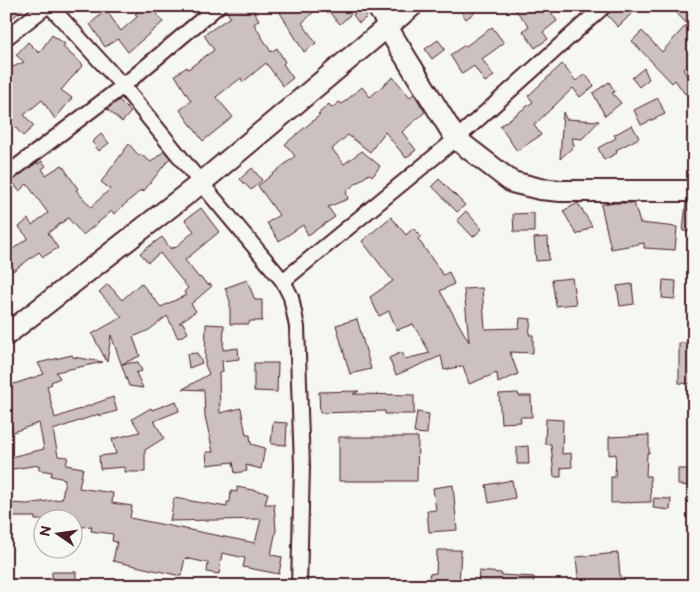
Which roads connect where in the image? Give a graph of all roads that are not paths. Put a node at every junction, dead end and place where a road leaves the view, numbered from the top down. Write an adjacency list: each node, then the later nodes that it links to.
1 (48, 6): 7 (street); 8 (street)
2 (218, 6): 8 (street)
3 (373, 6): 6 (street)
4 (412, 6): 6 (street)
5 (604, 6): 9 (street)
6 (387, 27): 9 (street); 11 (street)
7 (6, 38)
8 (123, 86): 10 (street); 11 (street)
9 (456, 139): 12 (street); 13 (street)
10 (6, 175)
11 (201, 183): 13 (street); 14 (street)
12 (694, 191)
13 (283, 281): 15 (street)
14 (6, 335)
15 (299, 586)

